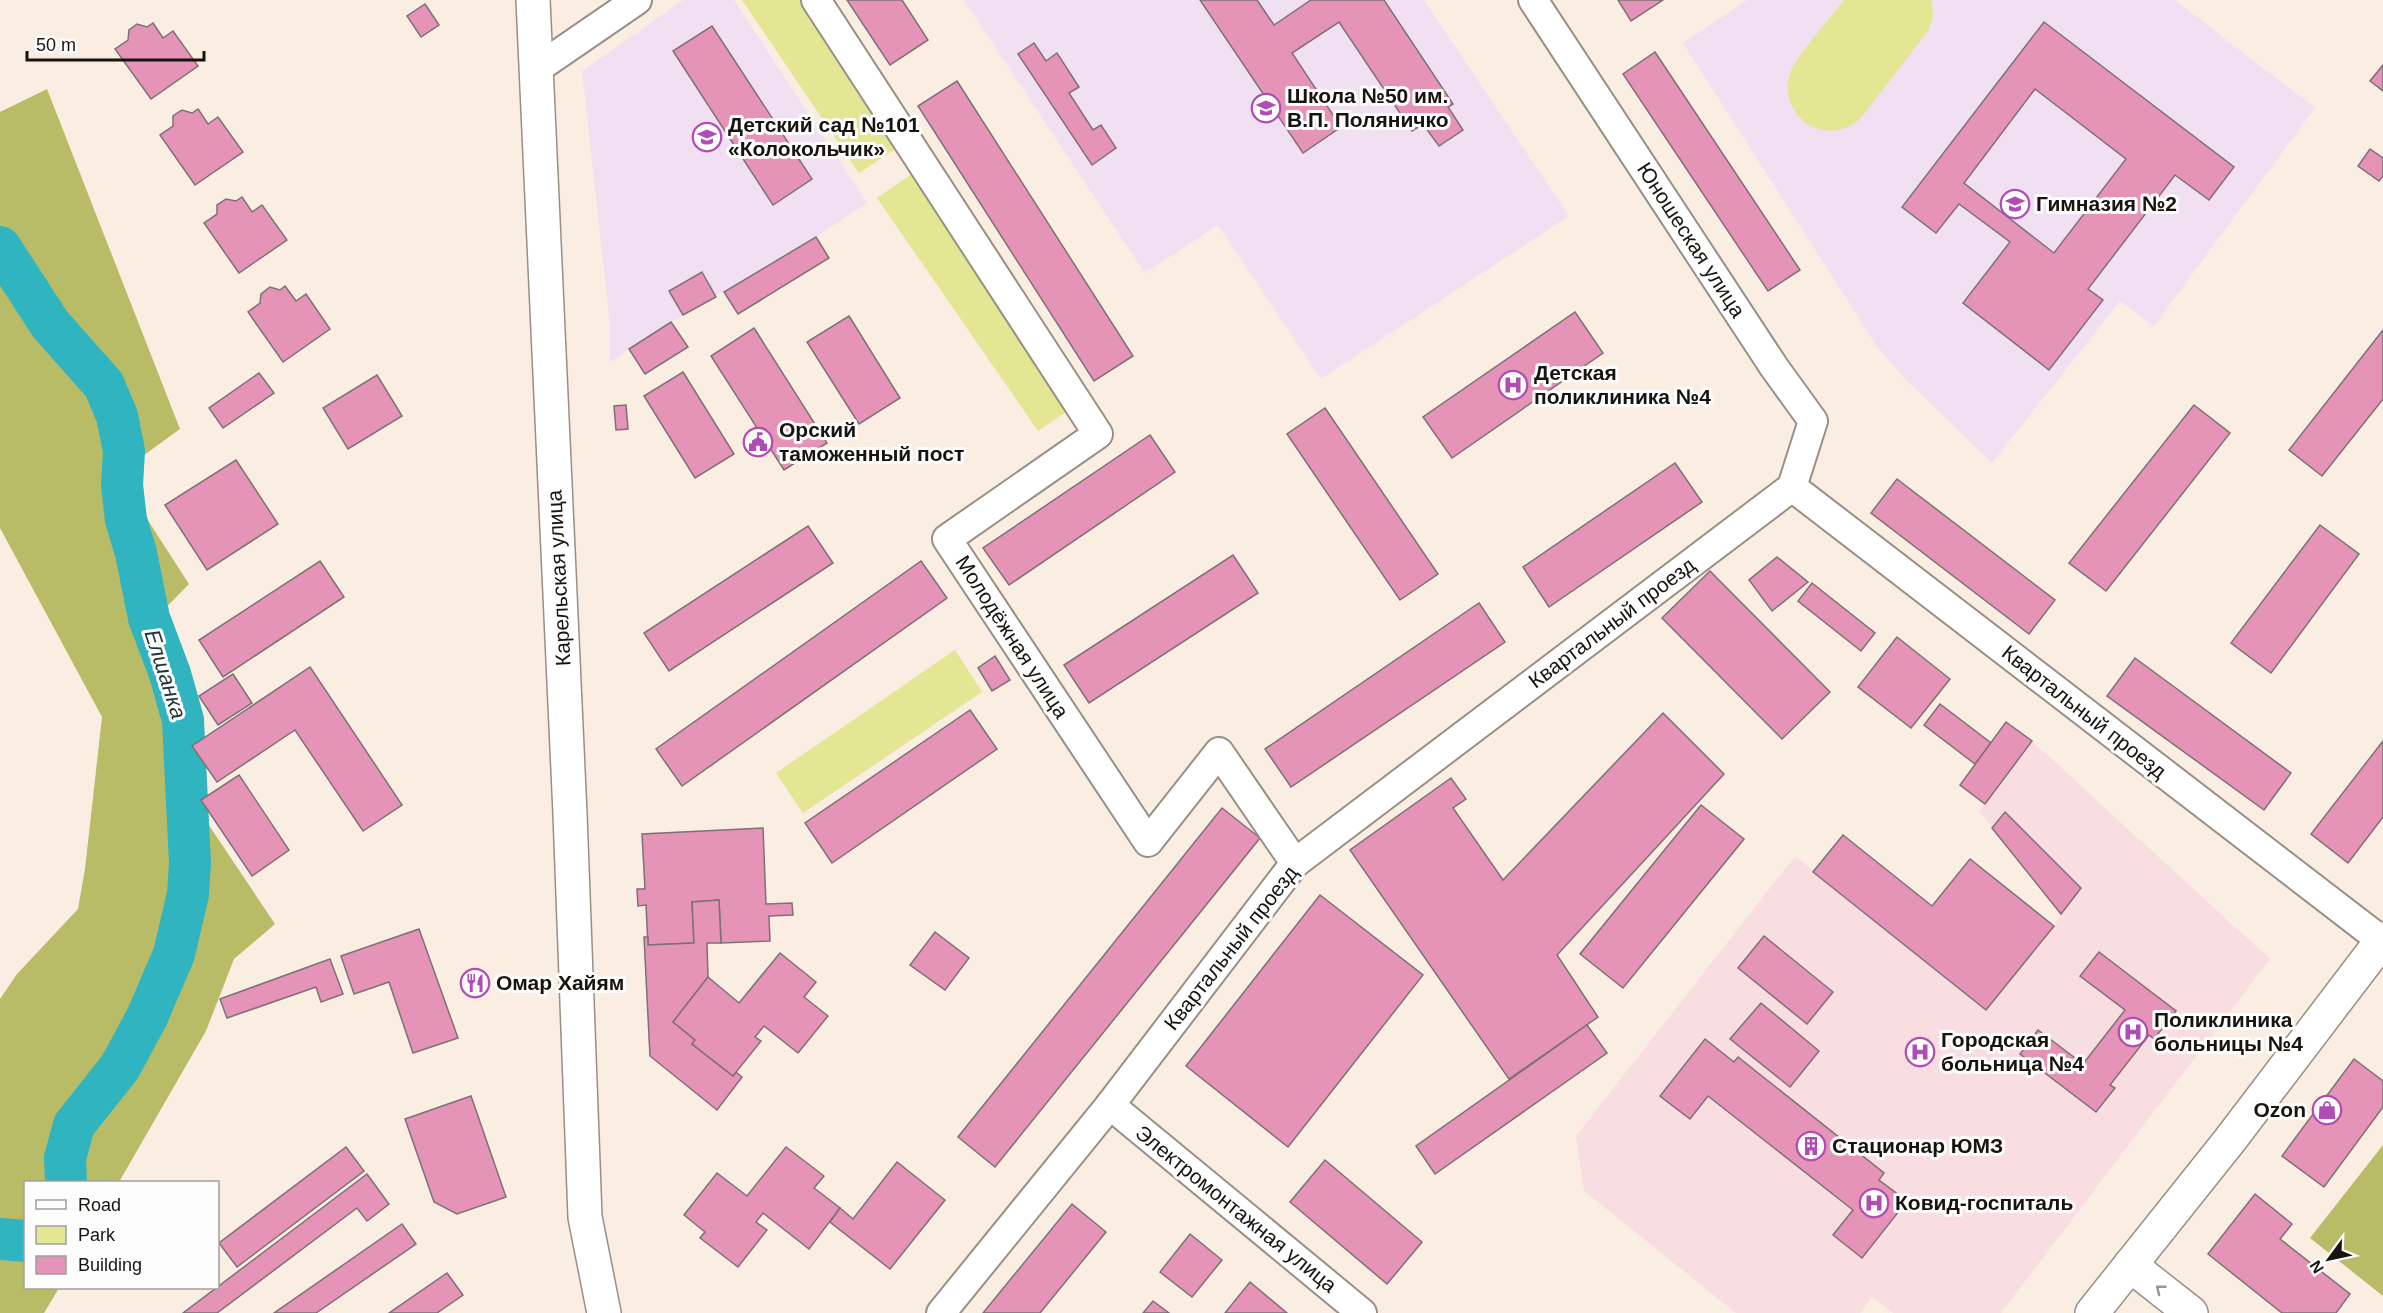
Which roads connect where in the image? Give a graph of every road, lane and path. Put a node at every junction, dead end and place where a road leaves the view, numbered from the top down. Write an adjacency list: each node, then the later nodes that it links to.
1 (534, 0): 5 (street, Карельская улица)
2 (637, 0): 5 (street)
3 (816, 0): 7 (street, Молодёжная улица)
4 (1533, 0): 6 (street, Юношеская улица)
5 (538, 68): 11 (street, Карельская улица)
6 (1792, 487): 7 (street, Квартальный проезд); 8 (street, Квартальный проезд)
7 (1295, 863): 9 (street, Квартальный проезд)
8 (2382, 940): 10 (street)
9 (1110, 1106): 12 (street, Квартальный проезд); 13 (street, Электромонтажная улица)
10 (2130, 1264): 14 (street); 15 (street, one-way to 10)
11 (604, 1313)
12 (941, 1313)
13 (1362, 1313)
14 (2092, 1313)
15 (2191, 1313)

